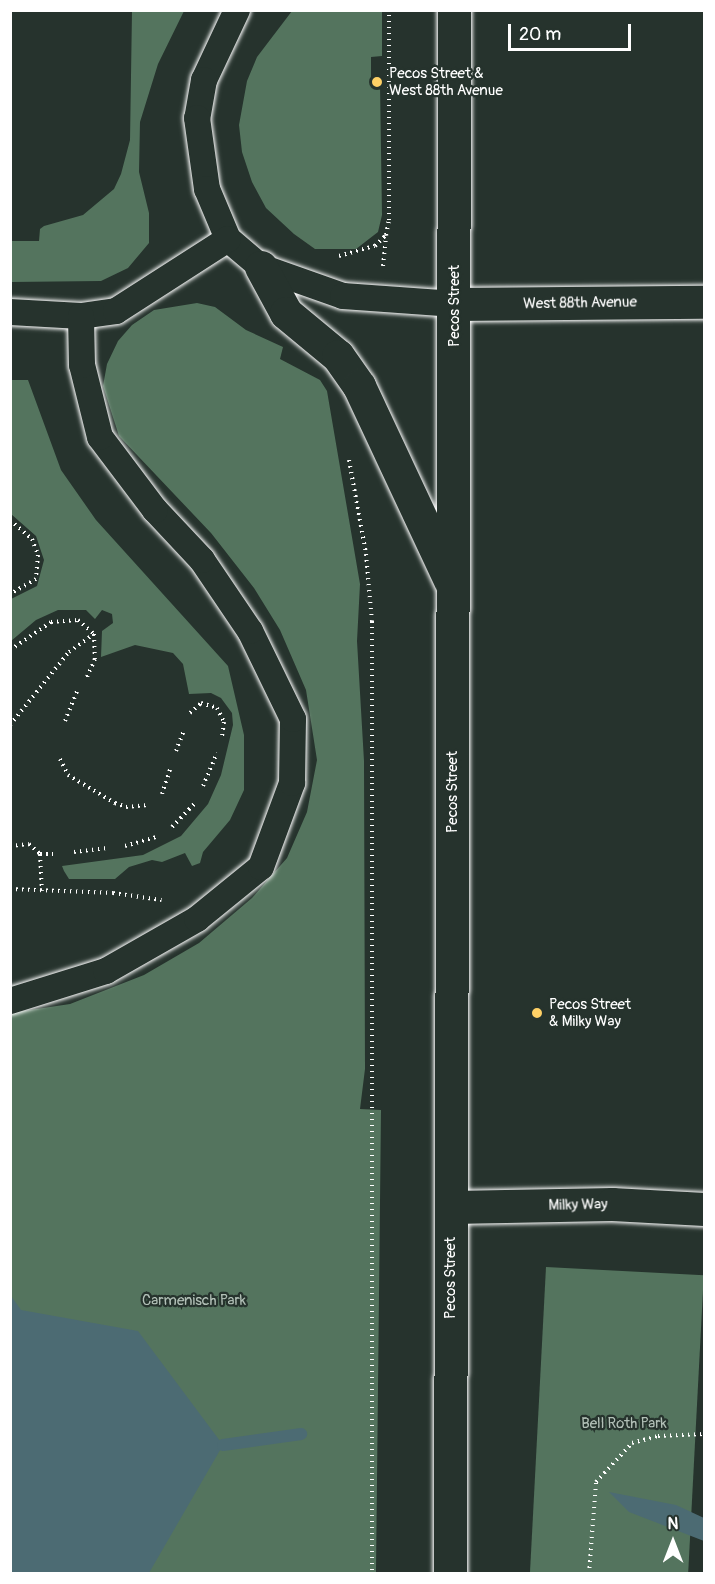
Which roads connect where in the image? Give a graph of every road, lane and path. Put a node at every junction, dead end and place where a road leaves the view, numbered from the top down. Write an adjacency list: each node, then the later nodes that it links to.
1 (237, 10): 4 (lane)
2 (389, 10): 5 (path)
3 (454, 10): 8 (main road, Pecos Street)
4 (228, 239): 6 (lane); 10 (lane)
5 (338, 256)
6 (261, 267): 8 (lane); 13 (main road)
7 (705, 302): 8 (main road, West 88th Avenue)
8 (455, 304): 13 (main road, Pecos Street)
9 (10, 312): 10 (lane)
10 (81, 316): 42 (lane)
11 (347, 448): 47 (path)
12 (10, 520): 14 (path)
13 (454, 588): 44 (main road, Pecos Street)
14 (10, 594)
15 (94, 634): 16 (path); 17 (path); 21 (path)
16 (10, 650)
17 (87, 677)
18 (77, 692): 20 (path)
19 (190, 713): 23 (path)
20 (64, 722)
21 (10, 725)
22 (184, 730): 24 (path)
23 (222, 736)
24 (176, 752)
25 (217, 753): 28 (path)
26 (60, 759): 31 (path)
27 (170, 769): 29 (path)
28 (203, 786)
29 (162, 794)
30 (195, 803): 32 (path)
31 (148, 805)
32 (172, 827)
33 (156, 837): 35 (path)
34 (10, 846): 38 (path)
35 (125, 846)
36 (107, 848): 37 (path)
37 (74, 852)
38 (40, 854): 39 (path); 41 (path)
39 (56, 854)
40 (10, 889): 41 (path)
41 (42, 891): 42 (path)
42 (197, 919): 43 (lane)
43 (10, 1001)
44 (452, 1207): 45 (main road, Milky Way); 48 (main road, Pecos Street)
45 (705, 1209)
46 (705, 1434): 49 (path)
47 (372, 1574)
48 (450, 1574)
49 (589, 1574)

